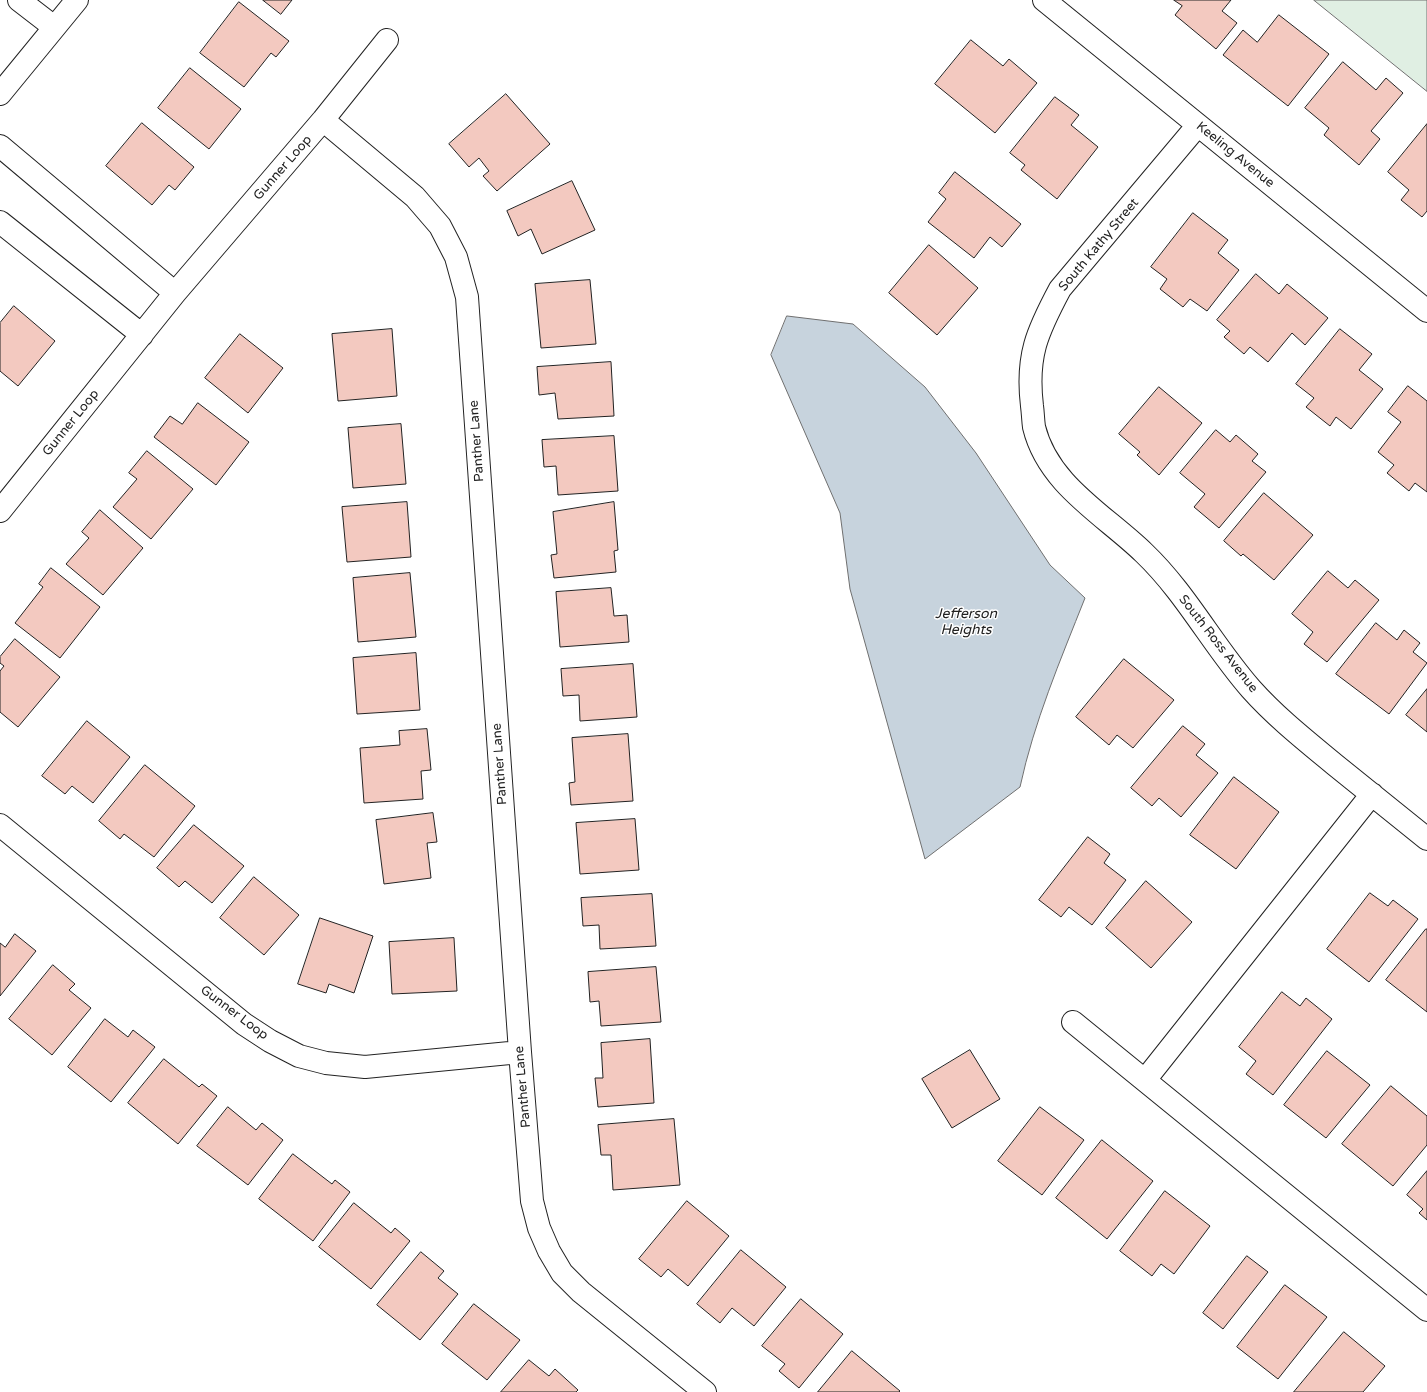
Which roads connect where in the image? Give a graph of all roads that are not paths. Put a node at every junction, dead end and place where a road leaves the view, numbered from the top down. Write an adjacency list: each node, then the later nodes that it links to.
1 (20, 0): 4 (street)
2 (77, 0): 4 (street)
3 (1044, 0): 8 (street, Keeling Avenue)
4 (54, 27): 6 (street)
5 (387, 40): 7 (street, Gunner Loop)
6 (0, 94)
7 (323, 120): 11 (street, Gunner Loop); 20 (street, Panther Lane)
8 (1198, 125): 12 (street, Keeling Avenue); 14 (street, South Kathy Street)
9 (0, 146): 11 (street)
10 (0, 222): 13 (street)
11 (175, 293): 13 (street, Gunner Loop)
12 (1427, 311)
13 (142, 335): 15 (street, Gunner Loop)
14 (1034, 427): 16 (street, South Ross Avenue)
15 (0, 511)
16 (1372, 794): 18 (street, South Ross Avenue); 21 (street)
17 (0, 825): 20 (street, Gunner Loop)
18 (1427, 839)
19 (1073, 1022): 21 (street)
20 (520, 1052): 23 (street, Panther Lane)
21 (1144, 1080): 22 (street)
22 (1427, 1310)
23 (705, 1392)

